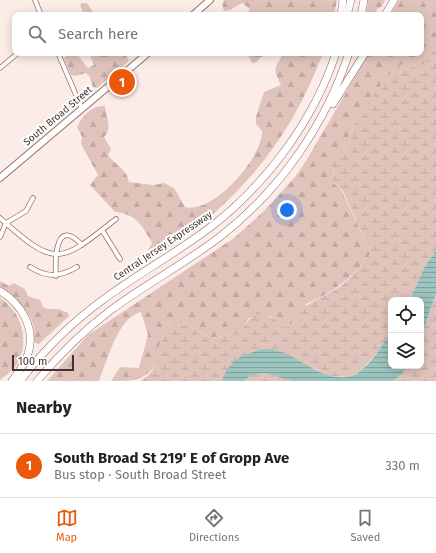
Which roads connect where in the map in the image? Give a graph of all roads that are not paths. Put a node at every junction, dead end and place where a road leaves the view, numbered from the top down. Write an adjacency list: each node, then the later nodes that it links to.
1 (35, 0): 9 (street)
2 (210, 0): 8 (main road)
3 (214, 0): 8 (main road)
4 (343, 0): 11 (highway)
5 (351, 0): 12 (highway)
6 (364, 0): 13 (highway)
7 (394, 0): 14 (highway)
8 (201, 9): 10 (main road)
9 (40, 12)
10 (197, 12)
11 (341, 12)
12 (348, 12)
13 (362, 12)
14 (387, 12)
15 (14, 56): 22 (street)
16 (59, 56): 23 (street)
17 (144, 56): 23 (main road, South Broad Street)
18 (330, 56): 25 (highway)
19 (335, 56): 25 (highway, Central Jersey Expressway)
20 (348, 56): 24 (highway)
21 (363, 56): 24 (highway)
22 (0, 68)
23 (82, 108): 26 (main road, South Broad Street)
24 (320, 121): 42 (highway)
25 (302, 125): 41 (highway, Central Jersey Expressway)
26 (0, 178)
27 (34, 198): 30 (street)
28 (0, 218): 30 (street)
29 (116, 219): 31 (street)
30 (6, 223): 32 (street); 34 (street)
31 (102, 230): 33 (street); 35 (street)
32 (0, 237)
33 (82, 245): 34 (street); 34 (street)
34 (55, 255): 38 (street)
35 (120, 259)
36 (30, 267): 38 (street)
37 (77, 267): 38 (street)
38 (56, 276)
39 (0, 291): 40 (highway)
40 (12, 381)
41 (20, 381)
42 (37, 381)

